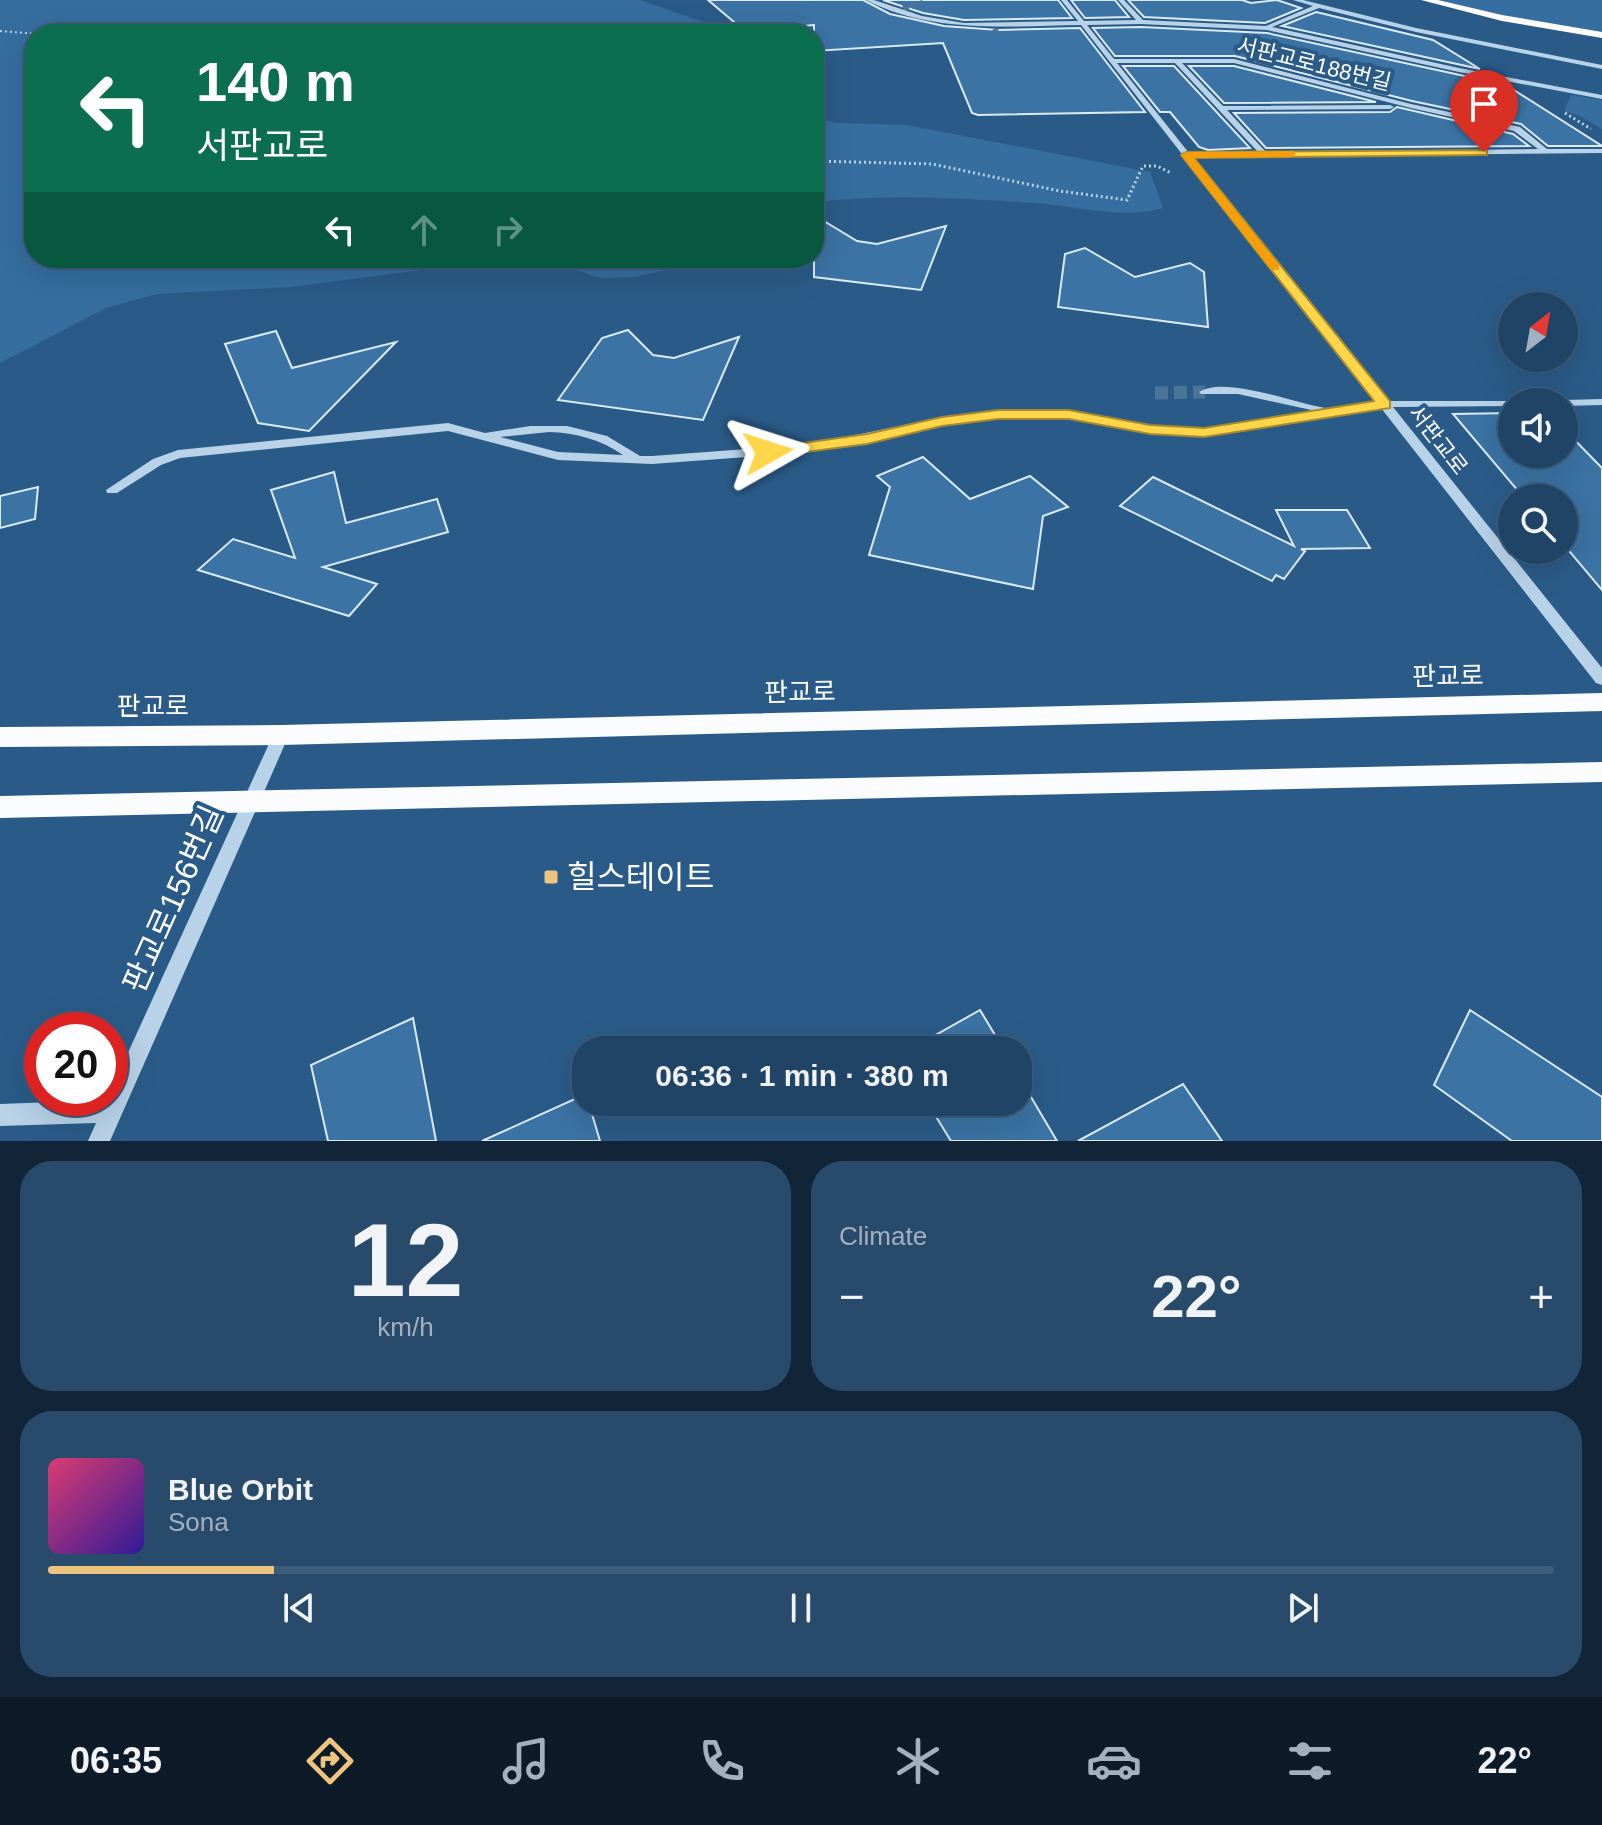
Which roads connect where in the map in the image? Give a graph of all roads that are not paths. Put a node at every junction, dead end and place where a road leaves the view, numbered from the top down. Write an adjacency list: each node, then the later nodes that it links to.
1 (869, 0): 8 (street)
2 (1064, 0): 8 (street, 서판교로)
3 (1121, 0): 9 (street)
4 (1296, 0): 7 (street)
5 (1426, 0): 12 (highway)
6 (1468, 0): 11 (highway)
7 (1318, 6): 10 (street); 15 (street)
8 (1082, 22): 9 (street); 13 (street, 서판교로)
9 (1141, 22): 10 (street)
10 (1267, 28): 16 (street)
11 (1602, 28)
12 (1602, 35)
13 (1113, 61): 14 (street, 서판교로188번길); 22 (street, 서판교로)
14 (1177, 61): 17 (street, 서판교로188번길); 18 (street)
15 (1602, 67)
16 (1602, 97)
17 (1411, 106): 18 (street, 서판교로188번길); 20 (street, 서판교로188번길)
18 (1221, 108): 21 (street)
19 (1602, 151): 20 (street)
20 (1546, 152): 21 (street)
21 (1264, 154): 22 (street)
22 (1186, 155): 25 (street, 서판교로)
23 (1205, 392): 28 (street)
24 (1498, 403): 25 (street)
25 (1384, 404): 28 (street); 32 (street, 서판교로)
26 (1578, 404): 27 (street)
27 (1599, 405)
28 (1337, 413): 30 (street)
29 (486, 436): 30 (street); 30 (street); 31 (street)
30 (638, 460)
31 (112, 490)
32 (1602, 679)
33 (1602, 702): 34 (main road, 판교로)
34 (281, 735): 35 (main road, 판교로); 37 (street, 판교로156번길)
35 (0, 737)
36 (1602, 772): 37 (main road)
37 (253, 801): 38 (main road); 39 (street, 판교로156번길)
38 (0, 807)
39 (128, 1078)
40 (24, 1114): 41 (street)
41 (0, 1115)
42 (111, 1116): 43 (street, 판교로156번길)
43 (99, 1141)

